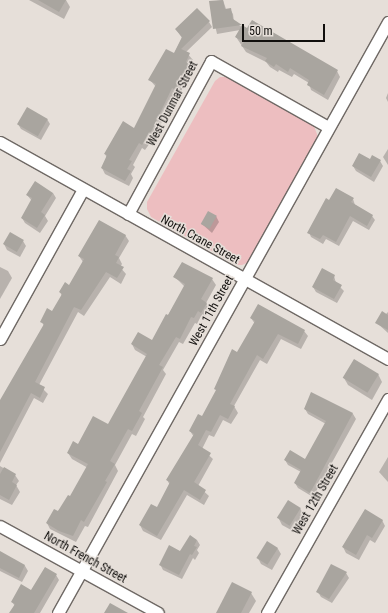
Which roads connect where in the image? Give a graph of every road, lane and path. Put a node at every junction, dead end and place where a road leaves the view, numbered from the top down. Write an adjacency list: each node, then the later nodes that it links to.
1 (388, 22): 2 (street, West 11th Street)
2 (328, 127): 5 (street, West Dunmar Street); 6 (street, West 11th Street)
3 (0, 142): 4 (street, North Crane Street)
4 (83, 188): 5 (street, North Crane Street); 7 (street)
5 (128, 214): 6 (street, North Crane Street)
6 (245, 280): 8 (street, North Crane Street); 11 (street, West 11th Street)
7 (0, 339)
8 (388, 359)
9 (388, 399): 14 (street, West 12th Street)
10 (0, 526): 11 (street, North French Street)
11 (82, 571): 12 (street, West 11th Street); 13 (street, North French Street)
12 (58, 613)
13 (158, 613)
14 (266, 613)

